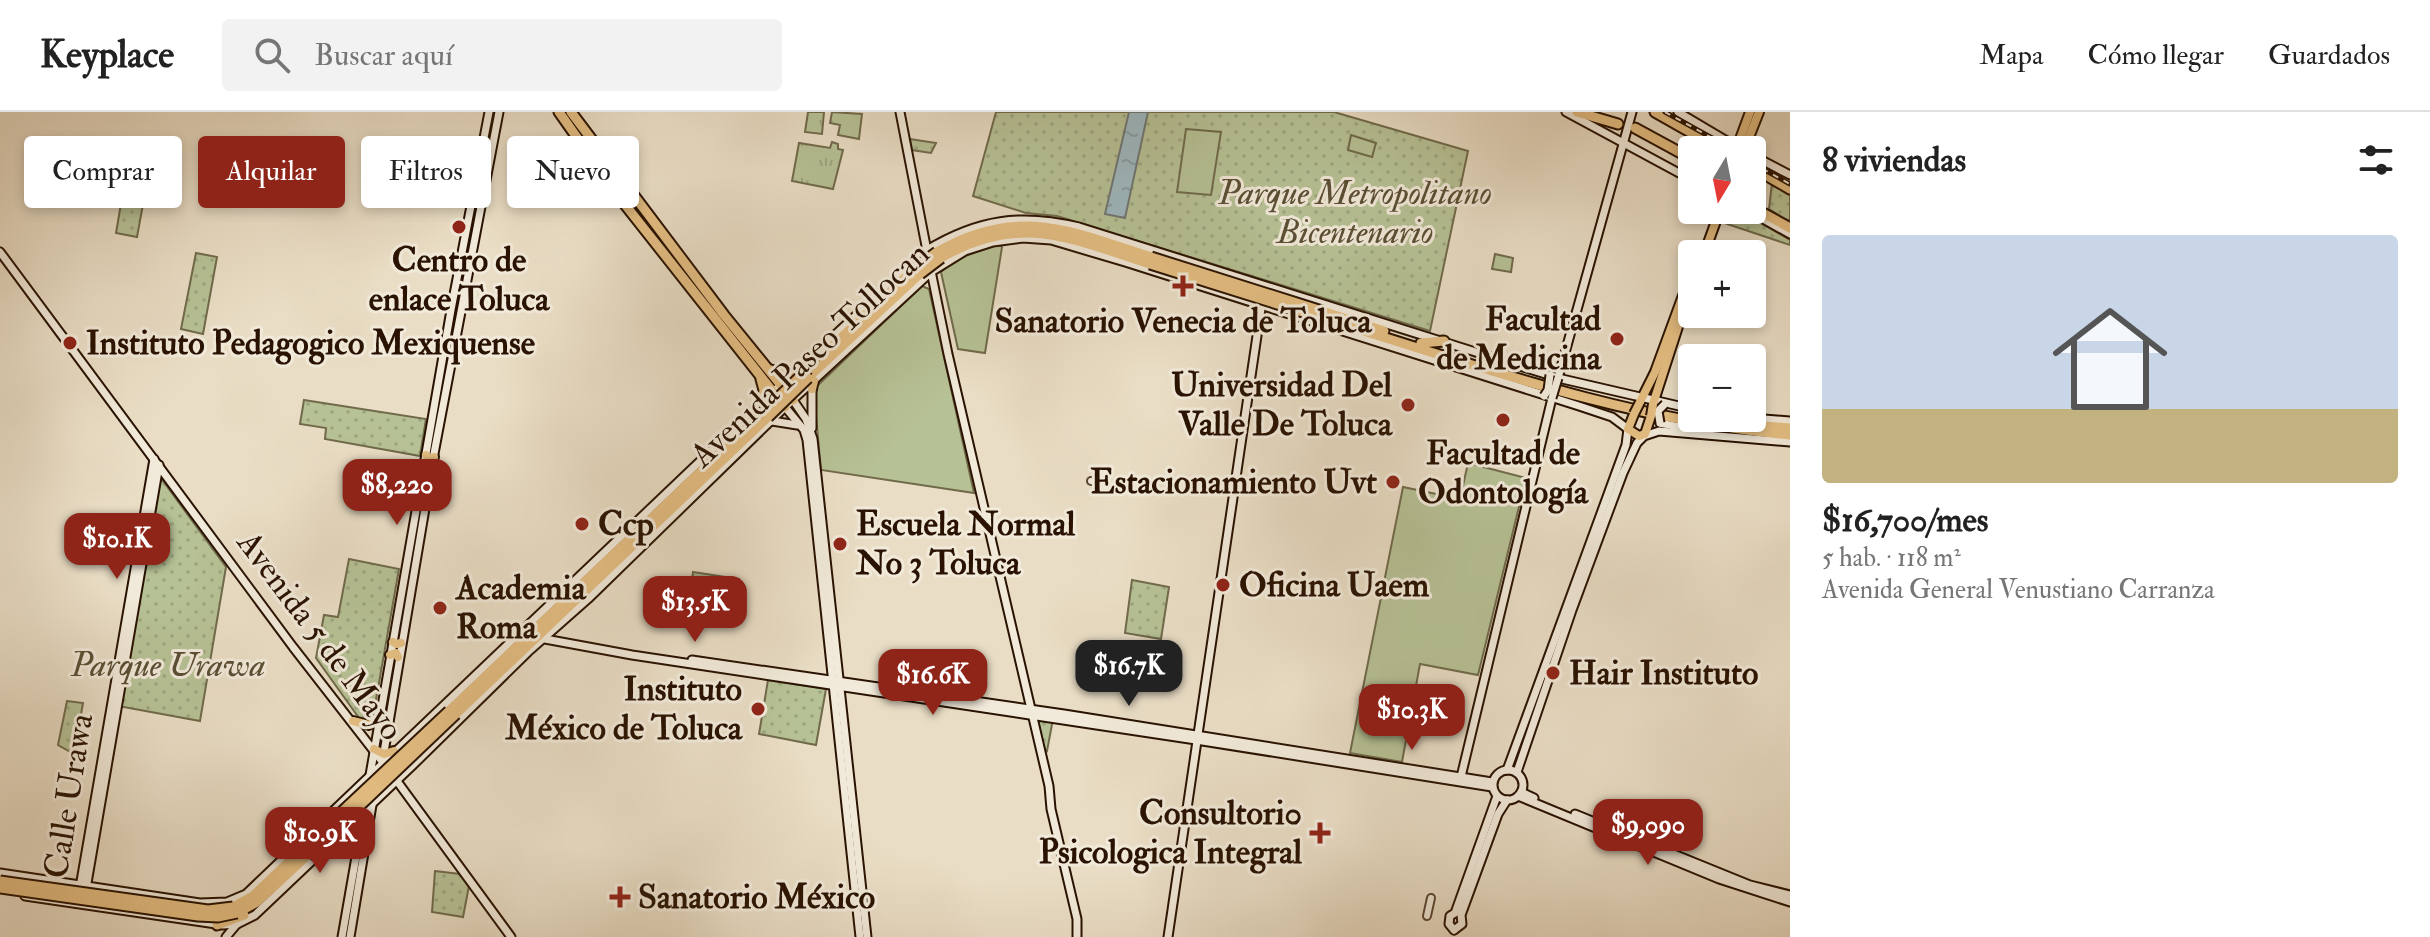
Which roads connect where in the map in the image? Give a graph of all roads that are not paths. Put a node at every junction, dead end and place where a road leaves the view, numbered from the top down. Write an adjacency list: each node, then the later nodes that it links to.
1 (489, 112): 74 (main road)
2 (499, 112): 74 (main road)
3 (559, 112): 48 (highway)
4 (571, 112): 48 (highway)
5 (900, 112): 34 (main road)
6 (1566, 112): 19 (main road)
7 (1577, 112): 13 (highway)
8 (1632, 112): 19 (main road)
9 (1655, 112): 15 (highway)
10 (1678, 112): 16 (main road)
11 (1750, 112): 17 (main road)
12 (1759, 112): 18 (main road)
13 (1618, 124)
14 (1635, 128): 20 (highway)
15 (1697, 136)
16 (1718, 136)
17 (1744, 136)
18 (1747, 136)
19 (1624, 142): 22 (main road); 49 (main road)
20 (1678, 151)
21 (1766, 163): 24 (main road)
22 (1678, 172)
23 (1766, 175): 25 (highway)
24 (1790, 175)
25 (1790, 189)
26 (1766, 217): 30 (highway)
27 (1041, 219): 28 (highway); 29 (highway); 34 (main road, Avenida Paseo Tollocan); 37 (main road, Avenida Paseo Tollocan)
28 (1029, 224): 29 (highway, Avenida Paseo Tollocan); 34 (highway, Avenida Paseo Tollocan)
29 (1055, 227): 35 (highway, Avenida Paseo Tollocan)
30 (1790, 231)
31 (1084, 243): 32 (highway); 34 (highway, Avenida Paseo Tollocan); 35 (highway, Avenida Paseo Tollocan)
32 (1069, 245): 36 (main road, Avenida Paseo Tollocan); 39 (main road, Avenida Paseo Tollocan)
33 (0, 252): 75 (main road, Avenida 5 de Mayo)
34 (935, 253): 36 (main road); 50 (main road, Avenida Paseo Tollocan); 50 (highway, Avenida Paseo Tollocan, bridge)
35 (1151, 261): 42 (highway, Avenida Paseo Tollocan, bridge)
36 (931, 272): 50 (main road, Avenida Paseo Tollocan); 94 (main road)
37 (1266, 284): 38 (main road, Avenida Paseo Tollocan); 39 (main road)
38 (1284, 290): 40 (main road); 44 (main road, Avenida Paseo Tollocan)
39 (1262, 305): 40 (main road, Avenida Paseo Tollocan); 97 (main road)
40 (1277, 310): 47 (main road, Avenida Paseo Tollocan)
41 (1678, 313): 54 (main road)
42 (1322, 315): 45 (highway, Avenida Paseo Tollocan); 46 (highway, Avenida Paseo Tollocan)
43 (1678, 324): 55 (main road)
44 (1444, 341): 45 (highway); 49 (main road, Avenida Paseo Tollocan)
45 (1421, 343): 59 (highway, Avenida Paseo Tollocan)
46 (1404, 344): 47 (highway); 71 (highway, Avenida Paseo Tollocan)
47 (1412, 352): 53 (main road, Avenida Paseo Tollocan)
48 (763, 372): 50 (highway); 51 (highway); 52 (highway); 60 (highway)
49 (1554, 377): 53 (main road, bridge); 54 (main road, Avenida Paseo Tollocan)
50 (807, 378): 51 (main road, Avenida Paseo Tollocan); 56 (main road, Avenida Paseo Tollocan); 60 (highway, Avenida Paseo Tollocan, bridge); 68 (main road)
51 (782, 384): 52 (main road, Avenida Paseo Tollocan); 56 (highway)
52 (773, 392): 56 (highway); 60 (main road, Avenida Paseo Tollocan)
53 (1548, 397): 67 (main road, Avenida Paseo Tollocan); 105 (main road)
54 (1641, 400): 55 (main road, Avenida Paseo Tollocan); 67 (main road, bridge)
55 (1654, 402): 57 (main road, Avenida Paseo Tollocan); 72 (main road, bridge)
56 (789, 404): 60 (main road, Avenida Paseo Tollocan); 64 (main road); 68 (main road)
57 (1678, 408)
58 (1678, 408): 65 (main road, bridge)
59 (1678, 409)
60 (765, 414): 64 (main road); 78 (highway, Avenida Paseo Tollocan); 79 (main road, Avenida Paseo Tollocan); 80 (highway, Avenida Paseo Tollocan)
61 (1766, 419): 62 (main road)
62 (1790, 421)
63 (1766, 425): 66 (highway)
64 (802, 427): 93 (main road)
65 (1678, 427)
66 (1790, 428)
67 (1628, 429): 72 (main road, Avenida Paseo Tollocan); 82 (main road)
68 (812, 430): 93 (main road)
69 (1698, 432): 70 (main road, bridge)
70 (1702, 433): 72 (main road, Avenida Paseo Tollocan); 73 (main road, Avenida Paseo Tollocan)
71 (1790, 435)
72 (1644, 436): 82 (main road)
73 (1790, 442)
74 (431, 460): 87 (main road); 87 (main road)
75 (156, 462): 76 (main road, Calle Urawa); 77 (main road, Avenida 5 de Mayo); 81 (main road, Calle Urawa)
76 (155, 482): 77 (main road); 81 (main road, Calle Urawa)
77 (172, 483): 96 (main road, Avenida 5 de Mayo)
78 (641, 523): 85 (main road, Avenida Paseo Tollocan); 88 (highway, Avenida Paseo Tollocan)
79 (652, 538): 80 (highway); 84 (main road, Avenida Paseo Tollocan)
80 (638, 542): 83 (highway, Avenida Paseo Tollocan)
81 (141, 549): 121 (main road, Calle Urawa)
82 (1588, 555): 102 (main road); 103 (main road)
83 (582, 592): 84 (highway); 88 (highway, Avenida Paseo Tollocan)
84 (574, 613): 86 (main road, Avenida Paseo Tollocan)
85 (526, 626): 88 (highway); 92 (main road, Avenida Paseo Tollocan)
86 (544, 639): 88 (highway); 90 (main road, Avenida Paseo Tollocan); 93 (main road)
87 (397, 642): 89 (main road)
88 (526, 642): 91 (highway, Avenida Paseo Tollocan)
89 (394, 656): 95 (main road); 100 (main road)
90 (512, 667): 91 (highway); 101 (main road, Avenida Paseo Tollocan)
91 (494, 673): 92 (highway); 116 (highway, Avenida Paseo Tollocan, bridge)
92 (474, 676): 99 (main road, Avenida Paseo Tollocan)
93 (836, 684): 94 (main road); 143 (main road); 144 (main road)
94 (1031, 712): 97 (main road); 145 (main road)
95 (380, 717): 96 (main road); 98 (main road)
96 (353, 721): 98 (main road, Avenida 5 de Mayo)
97 (1197, 737): 105 (main road); 146 (main road)
98 (374, 749): 100 (main road); 104 (main road)
99 (396, 750): 100 (main road); 101 (main road)
100 (383, 758): 104 (main road); 106 (main road, Avenida 5 de Mayo); 112 (main road)
101 (413, 765): 106 (main road, Avenida Paseo Tollocan)
102 (1507, 770): 103 (main road); 107 (main road)
103 (1517, 772): 108 (main road)
104 (370, 775): 111 (main road); 113 (main road)
105 (1460, 779): 107 (main road)
106 (396, 780): 112 (main road, Avenida Paseo Tollocan); 142 (main road, Avenida 5 de Mayo)
107 (1492, 784): 109 (main road)
108 (1520, 794): 110 (main road); 126 (main road); 130 (main road)
109 (1497, 796): 110 (main road); 134 (main road)
110 (1507, 800): 134 (main road)
111 (340, 803): 114 (main road); 124 (main road)
112 (372, 804): 113 (main road, Avenida Paseo Tollocan); 141 (main road)
113 (364, 811): 114 (main road, Avenida Paseo Tollocan); 115 (main road)
114 (353, 822): 115 (main road); 135 (main road, Avenida Paseo Tollocan)
115 (361, 831): 140 (main road)
116 (304, 853): 118 (highway, Avenida Paseo Tollocan); 129 (highway, Avenida Paseo Tollocan)
117 (0, 873): 120 (main road)
118 (275, 875): 124 (highway); 135 (highway, Avenida Paseo Tollocan)
119 (0, 881): 135 (highway, Avenida Paseo Tollocan, bridge)
120 (57, 882): 121 (main road); 128 (main road)
121 (83, 886): 122 (main road); 131 (main road, Calle Urawa)
122 (105, 889): 125 (main road); 132 (main road)
123 (0, 890): 128 (main road, Avenida Paseo Tollocan); 135 (highway, Avenida Paseo Tollocan, bridge)
124 (246, 894): 125 (main road)
125 (148, 895): 133 (main road)
126 (1790, 895)
127 (1431, 898): 136 (street)
128 (55, 901): 131 (main road, Avenida Paseo Tollocan)
129 (257, 902): 135 (highway, Avenida Paseo Tollocan); 137 (highway)
130 (1790, 902)
131 (80, 905): 132 (main road, Avenida Paseo Tollocan)
132 (103, 909): 133 (main road, Avenida Paseo Tollocan)
133 (140, 914): 137 (main road, Avenida Paseo Tollocan)
134 (1458, 914): 138 (main road)
135 (236, 915): 137 (main road, Avenida Paseo Tollocan); 139 (main road)
136 (1427, 916)
137 (217, 925)
138 (1453, 934)
139 (226, 937)
140 (342, 937)
141 (350, 937)
142 (511, 937)
143 (860, 937)
144 (867, 937)
145 (1077, 937)
146 (1168, 937)

